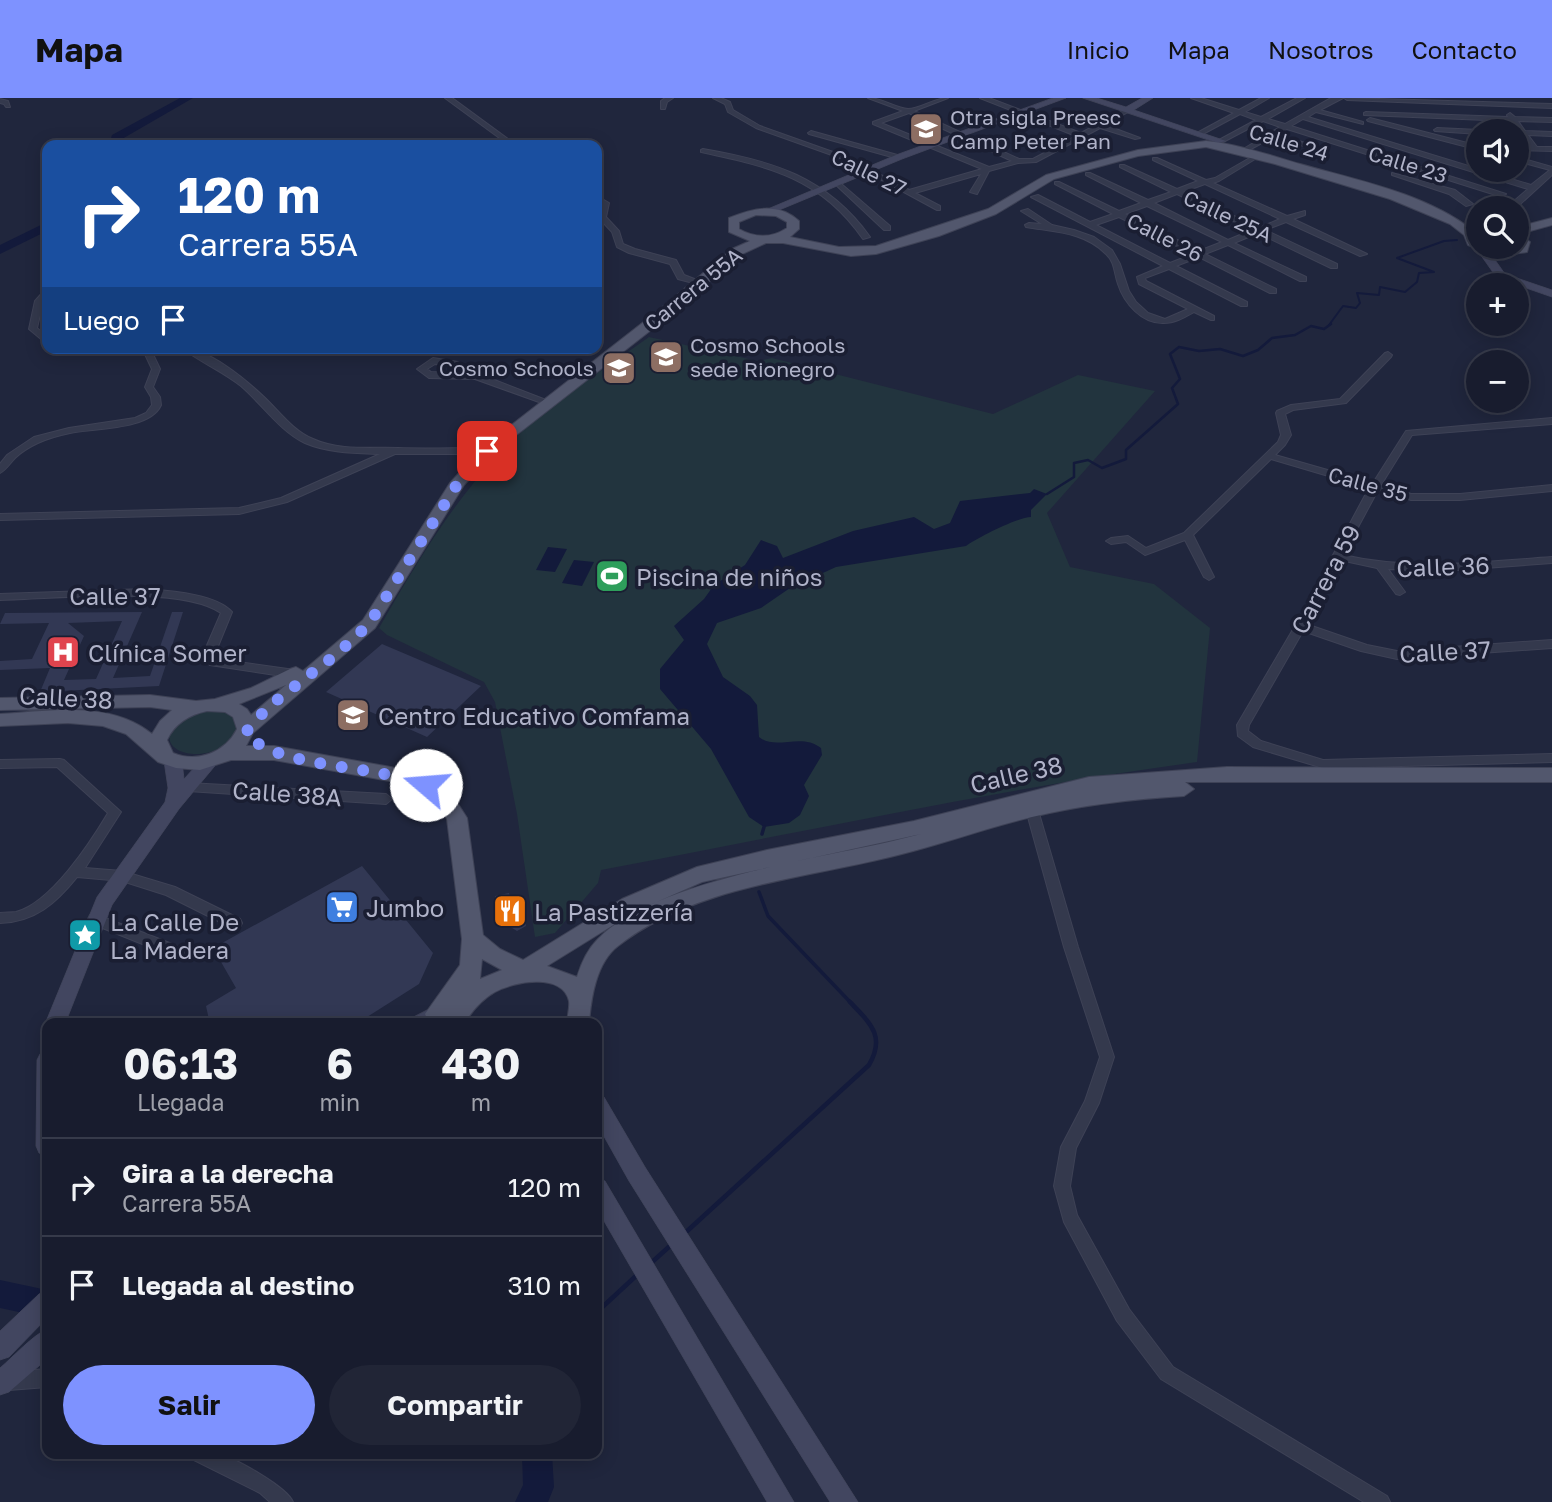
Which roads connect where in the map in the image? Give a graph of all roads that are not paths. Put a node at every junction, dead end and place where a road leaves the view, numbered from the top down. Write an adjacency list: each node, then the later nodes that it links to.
1 (448, 98): 54 (street)
2 (670, 98): 23 (street)
3 (716, 98): 80 (street, Calle 27)
4 (871, 98): 19 (street)
5 (891, 98): 19 (street)
6 (945, 98): 25 (street)
7 (983, 98): 28 (street)
8 (1061, 98): 28 (street)
9 (1087, 98): 26 (street)
10 (1148, 98): 26 (street)
11 (1194, 98): 27 (street, Calle 23)
12 (1266, 98): 27 (street)
13 (1302, 98): 32 (street)
14 (1340, 98): 24 (street)
15 (1347, 98): 16 (street)
16 (1358, 99): 17 (street); 31 (street)
17 (1429, 100): 20 (street); 29 (street)
18 (0, 101): 22 (street)
19 (882, 101): 25 (street)
20 (1500, 101): 21 (street); 33 (street)
21 (1552, 106)
22 (8, 107)
23 (663, 108)
24 (1315, 110): 30 (street); 36 (street)
25 (909, 111): 46 (street); 60 (street)
26 (1126, 111): 37 (street); 51 (street)
27 (1239, 112): 32 (street, Calle 23); 51 (street)
28 (1021, 113): 46 (street); 49 (street)
29 (1437, 116): 31 (street); 33 (street); 47 (street)
30 (1303, 117): 39 (street); 42 (street)
31 (1368, 117): 36 (street); 38 (street)
32 (1262, 119): 39 (street, Calle 23); 41 (street)
33 (1512, 119)
34 (1529, 119): 35 (street)
35 (1552, 120)
36 (1361, 123): 42 (street)
37 (1098, 125): 49 (street); 52 (street)
38 (1391, 126): 40 (street); 53 (street)
39 (1286, 127): 50 (street); 56 (street, Calle 23)
40 (1415, 130): 47 (street); 61 (street)
41 (1237, 132): 55 (street); 58 (street)
42 (1351, 132): 53 (street); 56 (street)
43 (811, 133): 69 (street)
44 (1466, 133): 47 (street)
45 (1529, 133): 48 (street)
46 (962, 134): 60 (street); 72 (street)
47 (1446, 134): 57 (street); 68 (street)
48 (1552, 134)
49 (1080, 135): 72 (street)
50 (1273, 135): 55 (street); 62 (street)
51 (1197, 137): 58 (main road); 111 (main road)
52 (1137, 138)
53 (1372, 138): 61 (street)
54 (506, 140)
55 (1263, 140): 67 (street)
56 (1338, 142): 75 (street, Calle 23)
57 (1466, 142)
58 (1219, 143): 67 (main road, Calle 24); 123 (main road)
59 (1529, 143): 64 (street)
60 (931, 145): 69 (street); 79 (street)
61 (1397, 146): 68 (street)
62 (1314, 147)
63 (1529, 149): 64 (street)
64 (1535, 149): 65 (street)
65 (1552, 149)
66 (703, 151): 91 (street)
67 (1251, 153): 84 (street); 112 (main road, Calle 24)
68 (1423, 154): 73 (street)
69 (899, 157): 80 (street)
70 (1458, 157): 73 (street)
71 (1155, 159): 84 (street)
72 (1018, 161): 79 (street)
73 (1450, 162): 77 (street)
74 (1529, 162): 81 (street)
75 (1407, 164): 83 (street, Calle 23); 100 (street)
76 (1122, 166): 94 (street, Calle 25A)
77 (1459, 167): 78 (street); 83 (street)
78 (1466, 168)
79 (988, 169): 92 (street); 93 (street)
80 (868, 170): 87 (street); 92 (street, Calle 27)
81 (1552, 170): 90 (street)
82 (1088, 174): 101 (street)
83 (1446, 176): 89 (street, Calle 23)
84 (1202, 182): 94 (street); 109 (street)
85 (1493, 182): 89 (street)
86 (1512, 182): 90 (street)
87 (837, 183): 91 (street); 116 (street)
88 (1057, 183): 106 (street, Calle 26)
89 (1483, 188): 95 (street, Calle 23)
90 (1532, 188): 96 (street)
91 (819, 190): 99 (street); 122 (street)
92 (910, 192): 102 (street, Calle 27)
93 (974, 192)
94 (1175, 192): 101 (street); 118 (street, Calle 25A)
95 (1502, 194)
96 (1528, 196)
97 (1035, 197): 114 (street)
98 (602, 201): 108 (street)
99 (795, 202): 103 (street); 111 (street)
100 (1466, 202)
101 (1147, 203): 106 (street); 124 (street)
102 (937, 208)
103 (768, 211): 111 (main road); 120 (main road, Carrera 55A)
104 (1025, 211): 115 (street)
105 (1301, 213): 109 (street)
106 (1119, 214): 114 (street); 125 (street, Calle 26)
107 (602, 217): 135 (street)
108 (602, 217)
109 (1286, 219): 118 (street); 126 (street)
110 (1552, 222): 119 (main road)
111 (793, 223): 123 (main road, Carrera 55A)
112 (1466, 224)
113 (1029, 225): 115 (street)
114 (1090, 225): 129 (street)
115 (1052, 227): 132 (street)
116 (887, 228)
117 (1552, 228): 121 (main road)
118 (1258, 230): 124 (street); 131 (street, Calle 25A)
119 (1529, 232)
120 (736, 233): 123 (main road); 135 (main road, Carrera 55A)
121 (1529, 236)
122 (866, 237)
123 (769, 239): 174 (main road, Carrera 55A)
124 (1228, 242): 125 (street); 134 (street)
125 (1199, 254): 129 (street); 136 (street, Calle 26)
126 (1363, 254)
127 (1491, 259): 130 (street)
128 (1498, 259): 130 (street)
129 (1169, 265): 133 (street); 139 (street)
130 (1493, 265): 137 (street)
131 (1334, 266)
132 (1120, 271): 133 (street); 140 (street)
133 (1144, 275): 140 (street)
134 (1303, 279)
135 (694, 282): 143 (main road, Carrera 55A)
136 (1273, 291)
137 (1552, 294)
138 (42, 298): 142 (street)
139 (1244, 303)
140 (1195, 309): 141 (street)
141 (1211, 318)
142 (42, 337)
143 (602, 353)
144 (149, 354): 155 (street)
145 (199, 354): 152 (street)
146 (601, 354): 149 (main road, Carrera 55A)
147 (1388, 355): 154 (street)
148 (476, 376): 148 (street); 149 (street)
149 (542, 400): 153 (main road, Carrera 55A)
150 (1552, 421): 151 (street)
151 (1415, 430): 156 (street, Carrera 59)
152 (396, 450): 153 (street); 158 (street)
153 (480, 451): 169 (main road, Carrera 55A)
154 (1270, 456): 156 (street, Calle 35); 159 (street)
155 (0, 470)
156 (1374, 488): 157 (street, Calle 35); 161 (street, Carrera 59)
157 (1552, 488)
158 (0, 517)
159 (1188, 535): 160 (street); 164 (street)
160 (1111, 541)
161 (1336, 556): 163 (street, Calle 36); 167 (street, Carrera 59)
162 (1552, 560): 163 (street, Calle 36)
163 (1382, 568): 165 (street)
164 (1209, 577)
165 (1399, 592)
166 (0, 597): 169 (street, Calle 37)
167 (1300, 626): 168 (street, Calle 37); 175 (street, Carrera 59)
168 (1552, 644)
169 (295, 674): 171 (main road, Carrera 55A)
170 (0, 704): 172 (main road, Calle 38)
171 (220, 704): 172 (main road); 174 (main road)
172 (194, 708): 179 (main road)
173 (0, 720): 179 (main road, Calle 38)
174 (245, 731): 176 (main road); 178 (main road)
175 (1242, 733): 180 (street)
176 (228, 752): 177 (main road); 182 (main road)
177 (249, 752): 178 (main road); 182 (main road)
178 (274, 753): 194 (main road)
179 (168, 757): 182 (main road); 187 (street)
180 (1552, 758)
181 (0, 764): 189 (street)
182 (205, 766): 185 (street)
183 (1552, 775): 197 (main road, Calle 38)
184 (1552, 786): 188 (main road, Calle 38)
185 (188, 787): 186 (street, Calle 38A); 187 (street)
186 (386, 799)
187 (173, 804): 190 (street)
188 (1032, 810): 199 (main road, Calle 38); 213 (street)
189 (76, 872): 190 (street); 191 (street)
190 (122, 876): 192 (street); 193 (street)
191 (7, 918)
192 (95, 919): 195 (street); 200 (street)
193 (234, 923)
194 (473, 939): 196 (main road); 197 (main road)
195 (180, 953)
196 (470, 967): 198 (main road); 201 (main road)
197 (524, 971): 198 (main road, Calle 38); 199 (main road)
198 (468, 998): 202 (main road)
199 (579, 1015)
200 (57, 1018)
201 (438, 1018)
202 (440, 1018)
203 (602, 1112): 212 (street)
204 (602, 1196): 211 (street)
205 (42, 1308): 206 (street)
206 (0, 1348)
207 (40, 1349): 208 (street)
208 (1, 1382)
209 (210, 1459): 210 (street)
210 (284, 1502)
211 (781, 1502)
212 (845, 1502)
213 (1381, 1502)

